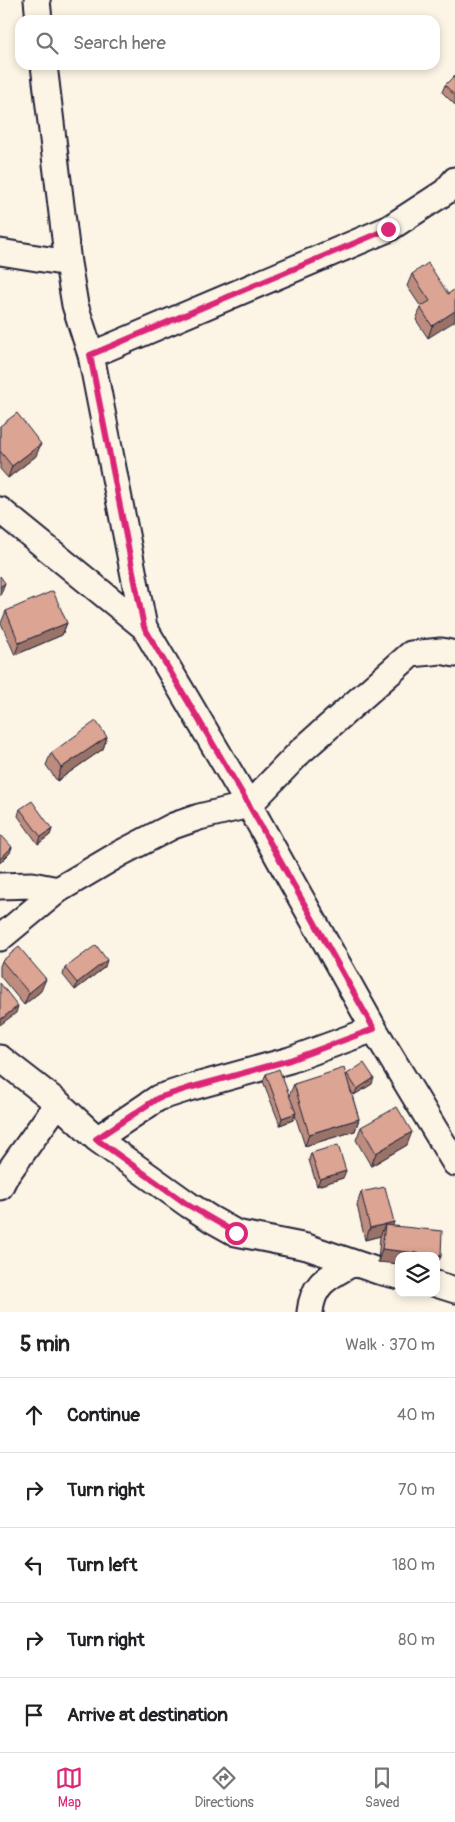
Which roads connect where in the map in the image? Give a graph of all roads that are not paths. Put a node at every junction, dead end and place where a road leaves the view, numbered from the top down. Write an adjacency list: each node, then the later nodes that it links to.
1 (37, 0): 2 (street)
2 (38, 15)
3 (45, 70): 6 (street)
4 (455, 180): 7 (street)
5 (0, 252): 6 (street)
6 (68, 263): 7 (street)
7 (90, 355): 9 (street)
8 (0, 510): 9 (street)
9 (144, 627): 11 (street)
10 (455, 654): 11 (street)
11 (249, 805): 13 (street); 15 (street)
12 (0, 886): 13 (street)
13 (58, 890): 14 (street)
14 (0, 938)
15 (374, 1029): 18 (street); 19 (street)
16 (0, 1058): 17 (street)
17 (58, 1102): 18 (street); 20 (street)
18 (96, 1139): 21 (street)
19 (455, 1163)
20 (0, 1187)
21 (354, 1264): 22 (street); 25 (street)
22 (395, 1275)
23 (440, 1285): 24 (street)
24 (455, 1290)
25 (310, 1312)

